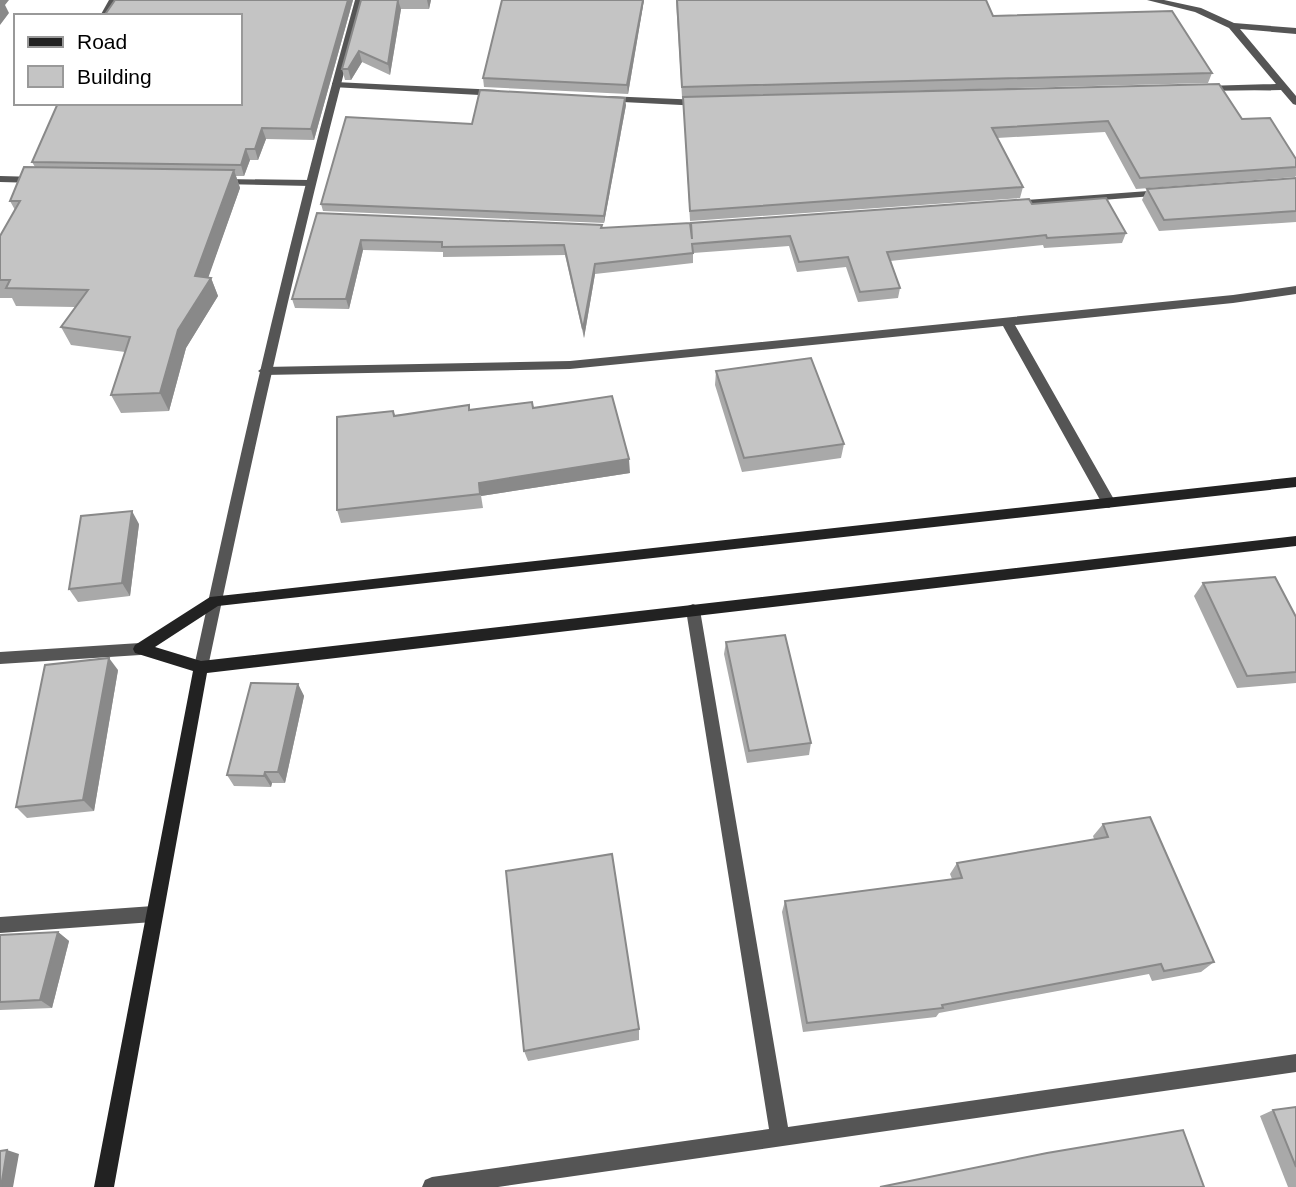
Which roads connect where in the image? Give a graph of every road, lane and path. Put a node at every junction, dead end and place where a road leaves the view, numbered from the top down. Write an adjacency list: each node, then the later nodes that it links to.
1 (359, 0): 5 (street)
2 (1151, 0): 3 (street)
3 (1232, 26): 4 (street); 6 (street)
4 (1296, 31)
5 (335, 85): 8 (street); 16 (street)
6 (1283, 87): 7 (street); 10 (street)
7 (1188, 90)
8 (515, 94)
9 (598, 98): 11 (street)
10 (1296, 102)
11 (709, 103)
12 (34, 167): 17 (street)
13 (0, 179): 17 (street)
14 (55, 180): 17 (street)
15 (216, 182): 16 (street)
16 (310, 183): 20 (street)
17 (26, 185)
18 (1173, 192): 19 (street)
19 (995, 205)
20 (301, 216): 21 (street); 24 (street)
21 (314, 217)
22 (1296, 290): 23 (street)
23 (1006, 320): 24 (street); 26 (street)
24 (264, 370): 28 (street)
25 (1296, 482): 26 (main road)
26 (1109, 503): 28 (main road)
27 (1296, 541): 29 (main road)
28 (215, 601): 30 (main road); 32 (street)
29 (693, 610): 32 (main road); 36 (street)
30 (140, 649): 31 (street); 32 (main road)
31 (0, 658)
32 (201, 667): 33 (main road)
33 (153, 914): 34 (street); 37 (main road)
34 (0, 925)
35 (1296, 1063): 36 (street)
36 (780, 1137): 38 (street)
37 (104, 1187)
38 (432, 1187)

